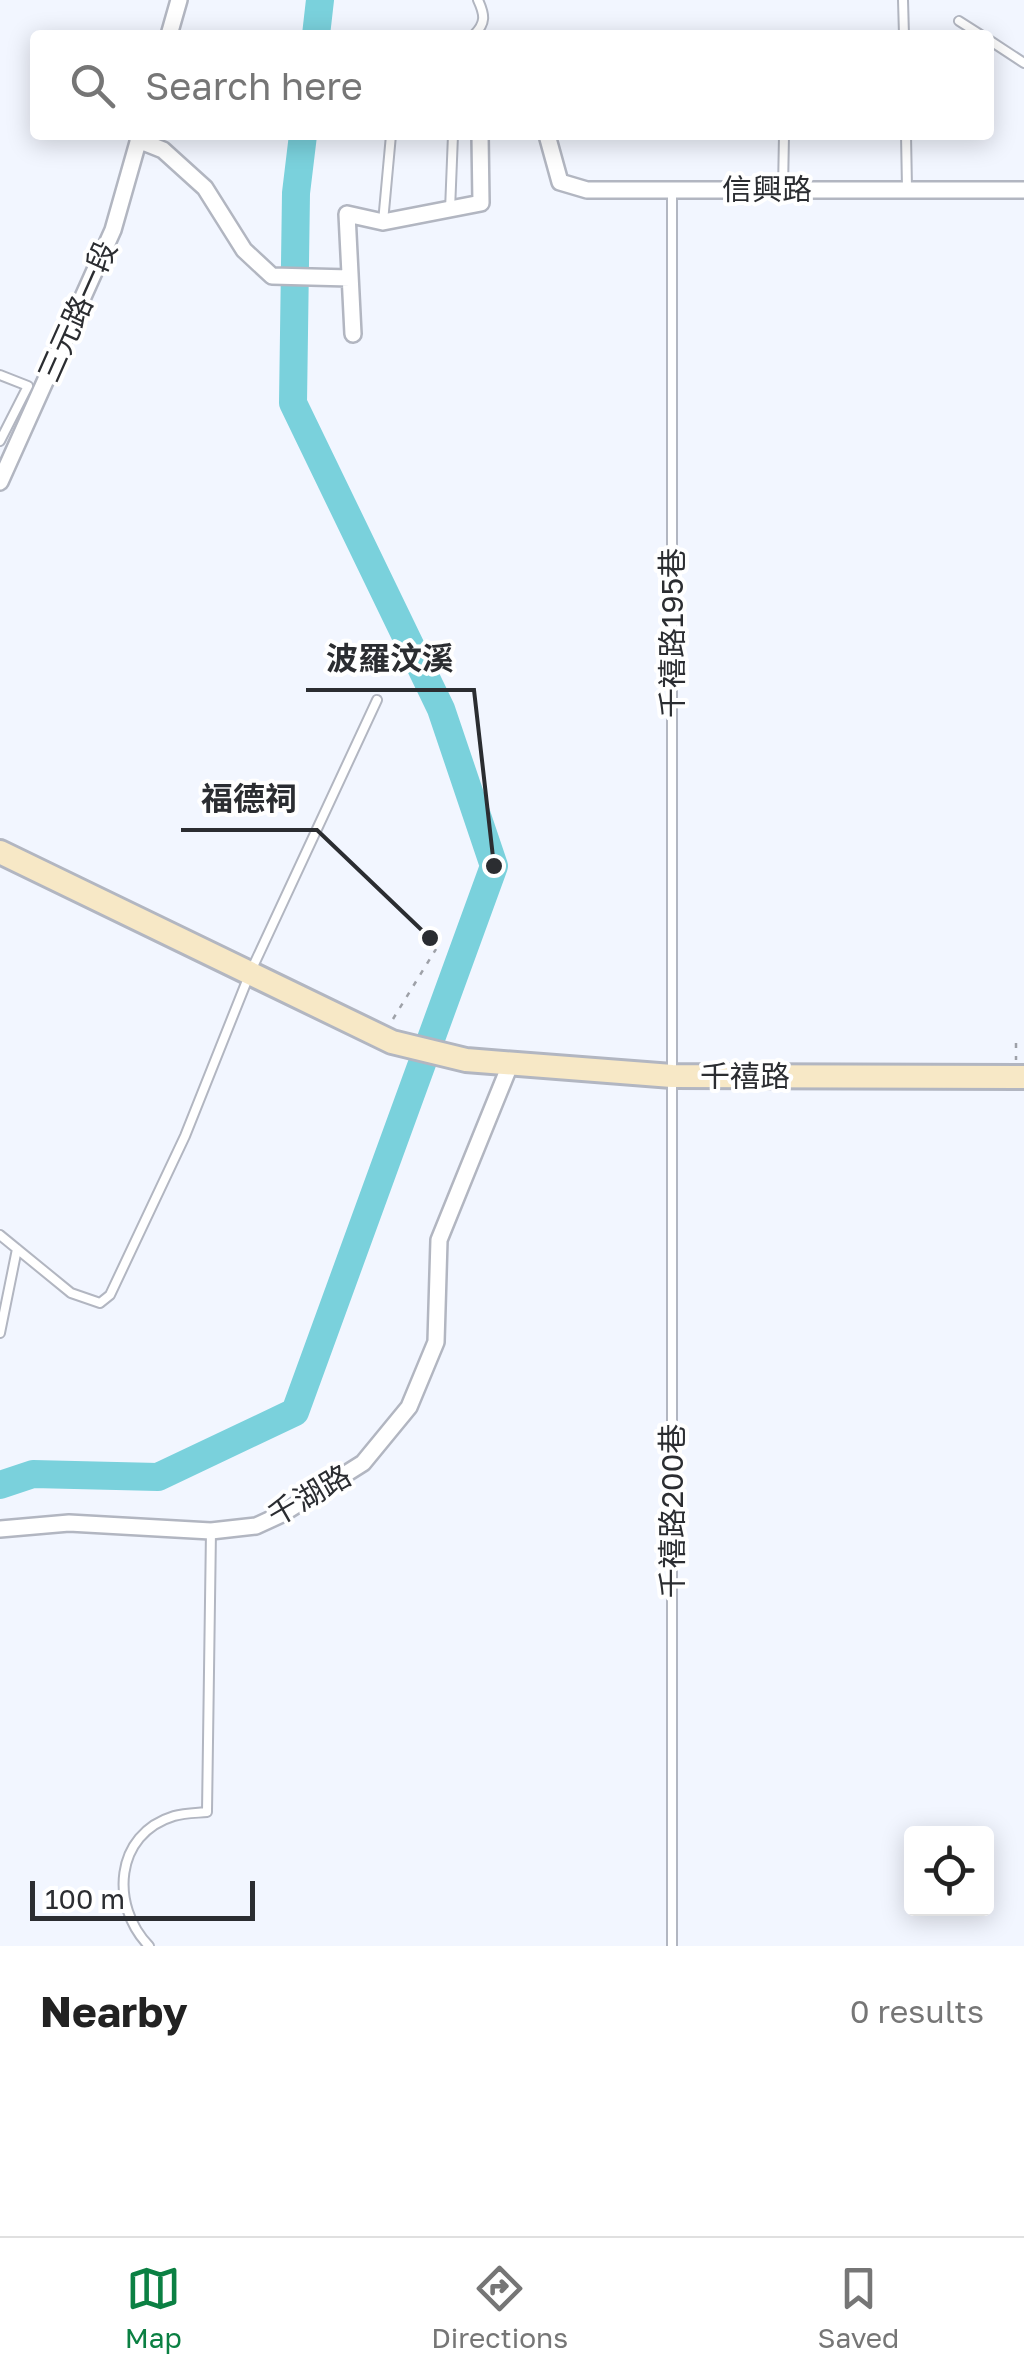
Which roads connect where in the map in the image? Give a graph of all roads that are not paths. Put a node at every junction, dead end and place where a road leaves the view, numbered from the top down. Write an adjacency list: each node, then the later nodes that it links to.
1 (180, 0): 5 (street)
2 (478, 0): 6 (lane)
3 (903, 0): 7 (lane)
4 (959, 21): 8 (lane)
5 (171, 30)
6 (480, 30)
7 (904, 30)
8 (973, 30)
9 (994, 43): 10 (lane)
10 (1024, 63)
11 (138, 140): 28 (street, 三元路一段)
12 (143, 140): 25 (street)
13 (390, 140): 24 (lane)
14 (452, 140): 23 (lane)
15 (480, 140): 23 (street)
16 (548, 140): 21 (street, 信興路)
17 (784, 140): 20 (lane)
18 (906, 140): 19 (lane)
19 (907, 188): 20 (street, 信興路); 22 (street, 信興路)
20 (783, 189): 21 (street, 信興路)
21 (672, 190): 35 (lane, 千禧路195巷)
22 (1024, 190)
23 (450, 210): 24 (street)
24 (384, 222): 25 (street)
25 (350, 278): 26 (street)
26 (353, 334)
27 (0, 375): 28 (lane)
28 (35, 388): 29 (lane); 30 (street, 三元路一段)
29 (0, 441)
30 (0, 482)
31 (377, 700): 33 (lane)
32 (0, 852): 33 (street)
33 (250, 973): 34 (street, 千禧路); 38 (lane)
34 (510, 1065): 35 (street, 千禧路); 41 (street, 千湖路)
35 (672, 1076): 36 (street, 千禧路); 43 (lane, 千禧路200巷)
36 (1024, 1077)
37 (0, 1236): 38 (lane)
38 (17, 1249): 39 (lane)
39 (0, 1333)
40 (0, 1530): 41 (street, 千湖路)
41 (211, 1531): 42 (lane)
42 (149, 1946)
43 (672, 1946)

